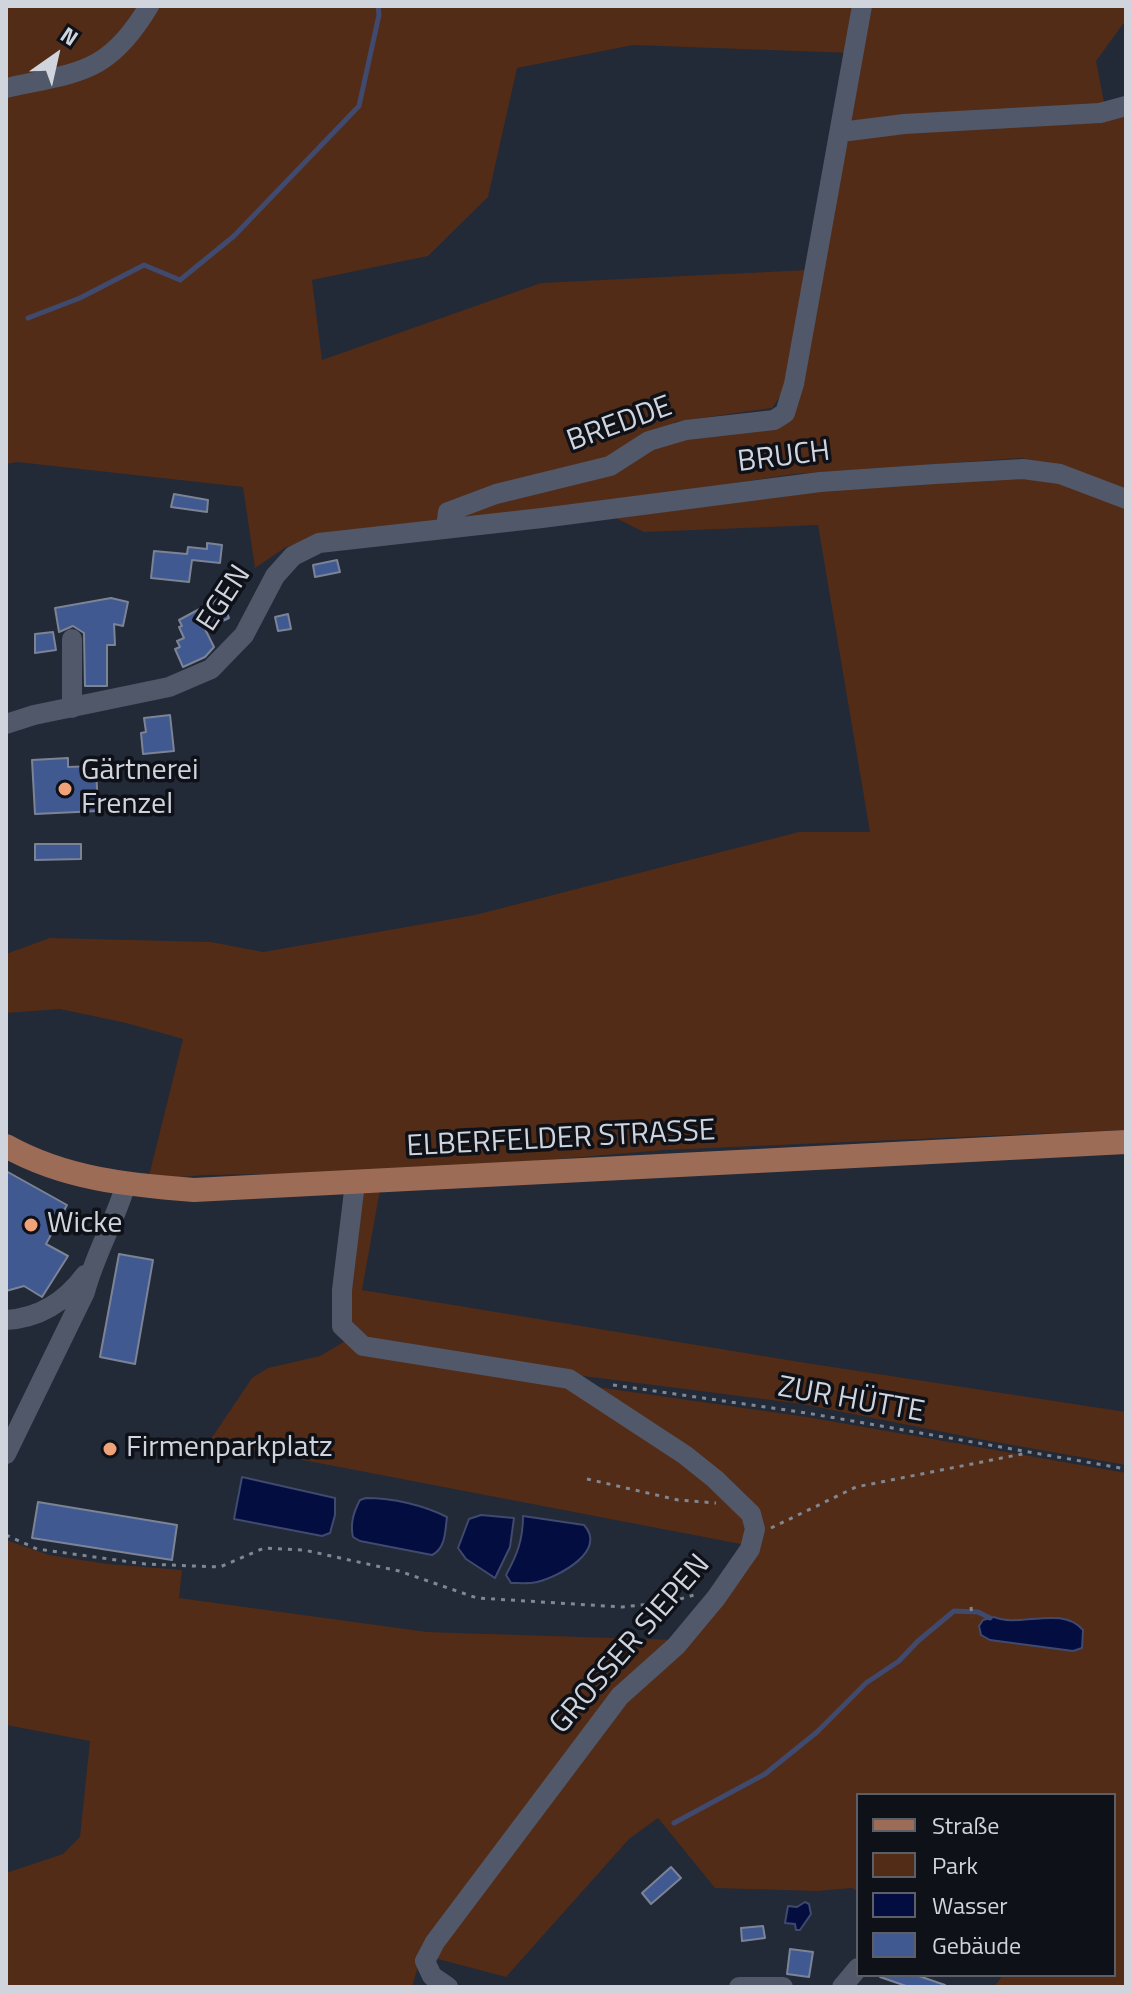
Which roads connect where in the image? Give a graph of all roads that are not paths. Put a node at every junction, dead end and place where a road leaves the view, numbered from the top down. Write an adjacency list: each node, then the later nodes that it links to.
1 (149, 6): 3 (street)
2 (862, 6): 5 (street, BREDDE)
3 (6, 88)
4 (1126, 106): 5 (street)
5 (841, 132): 7 (street, BREDDE)
6 (1126, 499): 7 (street, BRUCH)
7 (446, 528): 9 (street, EGEN)
8 (72, 639): 9 (street)
9 (72, 708): 10 (street, EGEN)
10 (6, 724)
11 (1126, 1142): 13 (main road, ELBERFELDER STRASSE)
12 (6, 1146): 14 (main road, ELBERFELDER STRASSE)
13 (355, 1183): 14 (main road, ELBERFELDER STRASSE); 19 (street, GROSSER SIEPEN)
14 (126, 1184): 15 (street)
15 (92, 1265): 16 (street); 17 (street)
16 (6, 1320)
17 (6, 1454)
18 (856, 1970): 22 (street)
19 (448, 1987)
20 (739, 1987): 21 (street)
21 (783, 1987)
22 (842, 1987)

